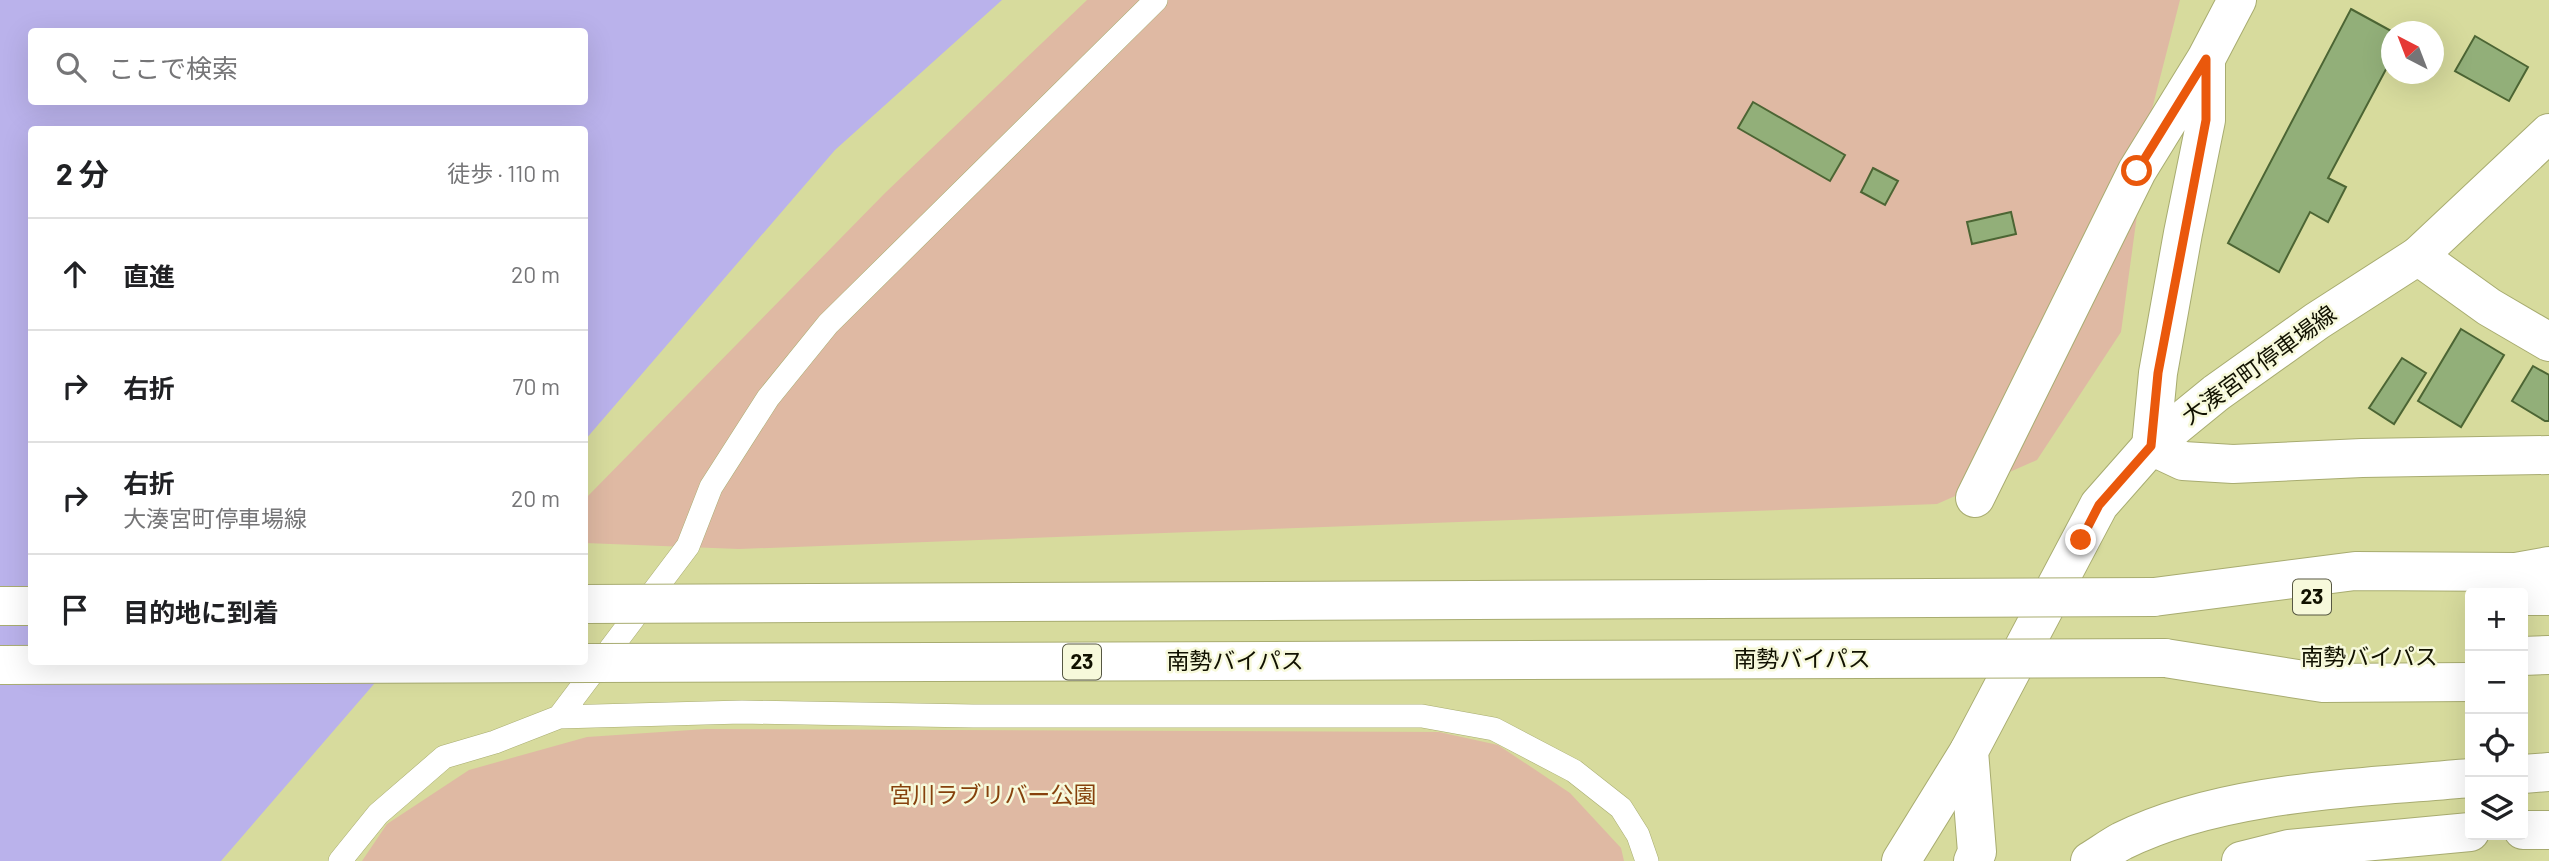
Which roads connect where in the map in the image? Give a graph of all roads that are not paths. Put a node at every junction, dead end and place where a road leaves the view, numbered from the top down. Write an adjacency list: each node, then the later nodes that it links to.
1 (1156, 0): 28 (lane)
2 (2237, 0): 3 (main road)
3 (2206, 59): 7 (main road); 9 (main road)
4 (2549, 133): 5 (main road, 大湊宮町停車場線)
5 (2418, 256): 6 (main road); 7 (main road, 大湊宮町停車場線)
6 (2549, 342)
7 (2151, 446): 8 (main road); 29 (main road, 大湊宮町停車場線)
8 (2549, 455)
9 (1975, 498)
10 (2549, 566): 14 (main road)
11 (2465, 596): 14 (main road, 23)
12 (2528, 596): 13 (main road)
13 (2549, 596)
14 (2154, 597): 15 (main road, 23, bridge)
15 (588, 604)
16 (0, 606): 17 (main road)
17 (28, 606)
18 (2549, 655): 20 (main road)
19 (2465, 656): 21 (main road, 南勢バイパス / 23)
20 (2528, 656)
21 (2165, 658): 22 (main road, 南勢バイパス / 23, bridge); 25 (main road)
22 (588, 663)
23 (0, 665): 24 (main road, 南勢バイパス / 23, bridge)
24 (28, 665)
25 (2465, 682)
26 (2528, 682): 27 (main road)
27 (2549, 682)
28 (559, 717): 36 (lane); 37 (lane)
29 (1969, 751): 38 (main road, 大湊宮町停車場線); 39 (main road)
30 (2549, 772): 31 (main road)
31 (2528, 774)
32 (2465, 778): 40 (main road)
33 (2528, 830): 34 (main road)
34 (2549, 830)
35 (2465, 832): 41 (main road)
36 (340, 861)
37 (1647, 861)
38 (1901, 861)
39 (1973, 861)
40 (2090, 861)
41 (2241, 861)

